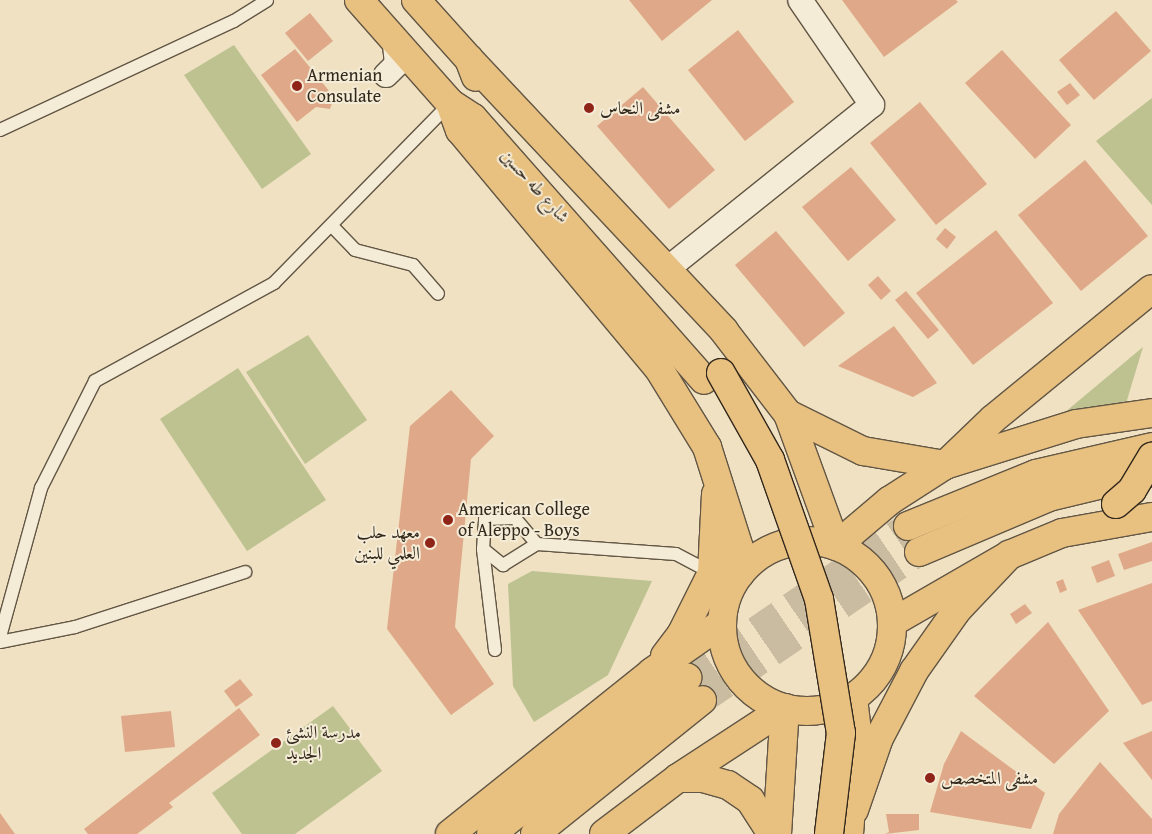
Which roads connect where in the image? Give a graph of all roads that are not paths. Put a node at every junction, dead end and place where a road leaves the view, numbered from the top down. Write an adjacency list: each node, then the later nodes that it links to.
1 (266, 0): 9 (lane)
2 (359, 0): 5 (main road, شارع طه حسين)
3 (416, 0): 6 (main road, شارع طه حسين)
4 (800, 0): 11 (street)
5 (395, 44): 7 (street); 8 (main road, شارع طه حسين)
6 (469, 59): 11 (main road); 14 (main road, شارع طه حسين)
7 (386, 75)
8 (450, 104): 10 (lane); 14 (main road, شارع طه حسين); 20 (main road)
9 (0, 130)
10 (332, 226): 13 (lane); 35 (lane)
11 (666, 270): 16 (main road)
12 (1152, 289): 19 (main road)
13 (438, 294)
14 (713, 377): 49 (main road); 50 (main road, bridge)
15 (1152, 413): 19 (main road)
16 (788, 414): 19 (main road); 26 (main road)
17 (1152, 447): 23 (main road)
18 (1152, 457): 24 (main road, bridge)
19 (945, 465): 26 (main road)
20 (717, 471): 31 (main road); 32 (main road)
21 (1152, 472): 28 (main road)
22 (1152, 516): 24 (main road)
23 (908, 526)
24 (1062, 533): 29 (main road)
25 (537, 544): 27 (lane); 27 (lane); 31 (lane)
26 (836, 546): 32 (main road); 33 (main road)
27 (483, 549): 37 (lane)
28 (919, 552)
29 (1009, 555): 33 (main road); 42 (main road)
30 (246, 572): 36 (lane)
31 (712, 572): 38 (main road)
32 (740, 574): 34 (main road)
33 (893, 622): 39 (main road)
34 (722, 624): 38 (main road); 40 (main road)
35 (0, 637)
36 (0, 642)
37 (495, 650)
38 (652, 672): 43 (main road)
39 (853, 699): 40 (main road); 42 (main road)
40 (785, 708): 41 (main road); 48 (main road)
41 (678, 778): 46 (main road); 47 (main road)
42 (852, 822)
43 (450, 834)
44 (491, 834): 45 (main road)
45 (535, 834)
46 (604, 834)
47 (772, 834)
48 (777, 834)
49 (814, 834)
50 (828, 834)

